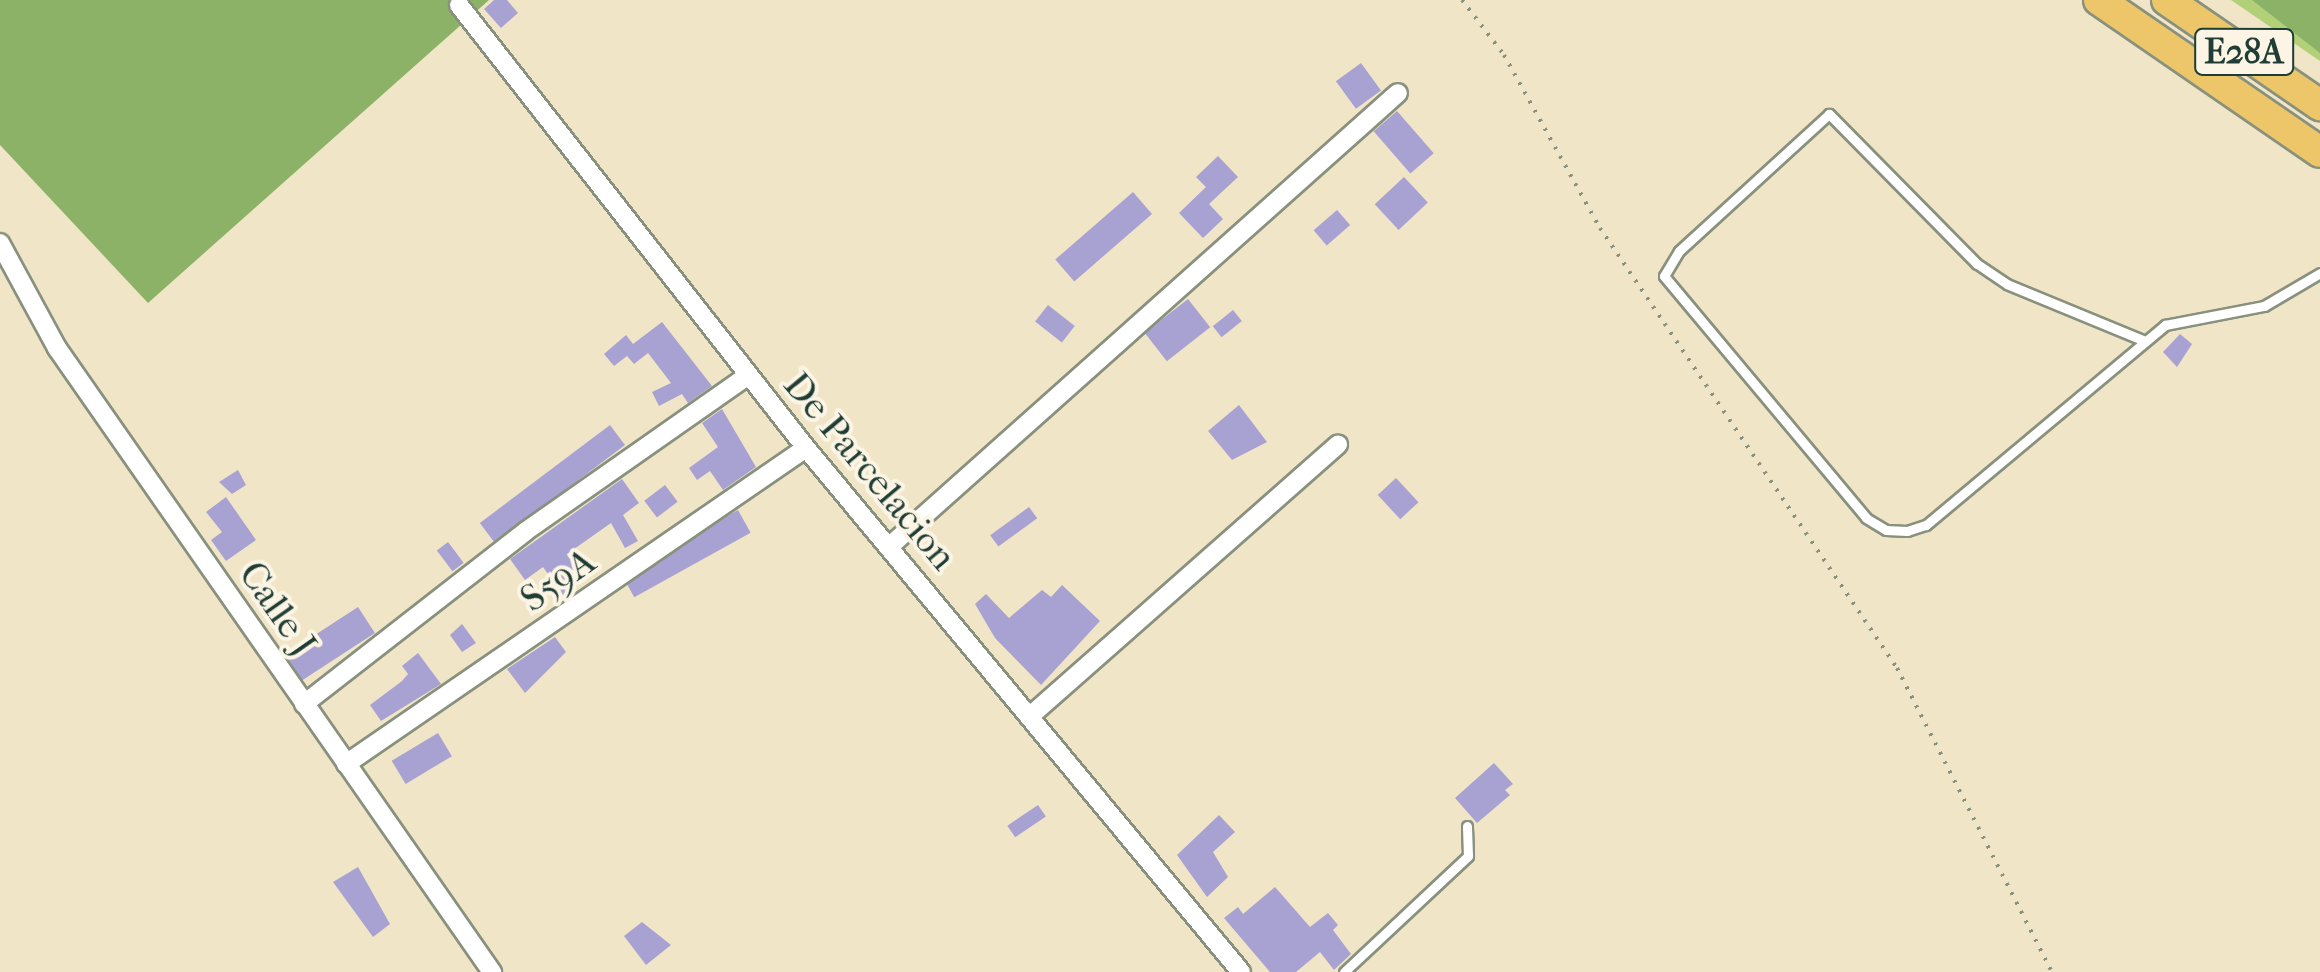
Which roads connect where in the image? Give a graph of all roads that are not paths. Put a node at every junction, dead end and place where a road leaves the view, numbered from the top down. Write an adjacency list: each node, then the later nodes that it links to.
1 (2100, 0): 6 (highway, E28A)
2 (2167, 0): 5 (highway, E28A)
3 (459, 5): 11 (street, De Parcelacion)
4 (1398, 94): 14 (street)
5 (2320, 105)
6 (2320, 152)
7 (0, 243): 9 (street, Calle J)
8 (2320, 273): 10 (lane)
9 (8, 284): 15 (street, Calle J)
10 (2145, 341): 10 (lane)
11 (748, 375): 13 (street, De Parcelacion); 15 (street)
12 (1338, 445): 16 (street)
13 (806, 448): 14 (street, De Parcelacion); 17 (street, S59A)
14 (891, 544): 16 (street, De Parcelacion)
15 (304, 704): 17 (street, Calle J)
16 (1029, 717): 20 (street, De Parcelacion)
17 (346, 764): 19 (street, Calle J)
18 (1468, 826): 21 (lane)
19 (492, 972)
20 (1241, 972)
21 (1344, 972)

